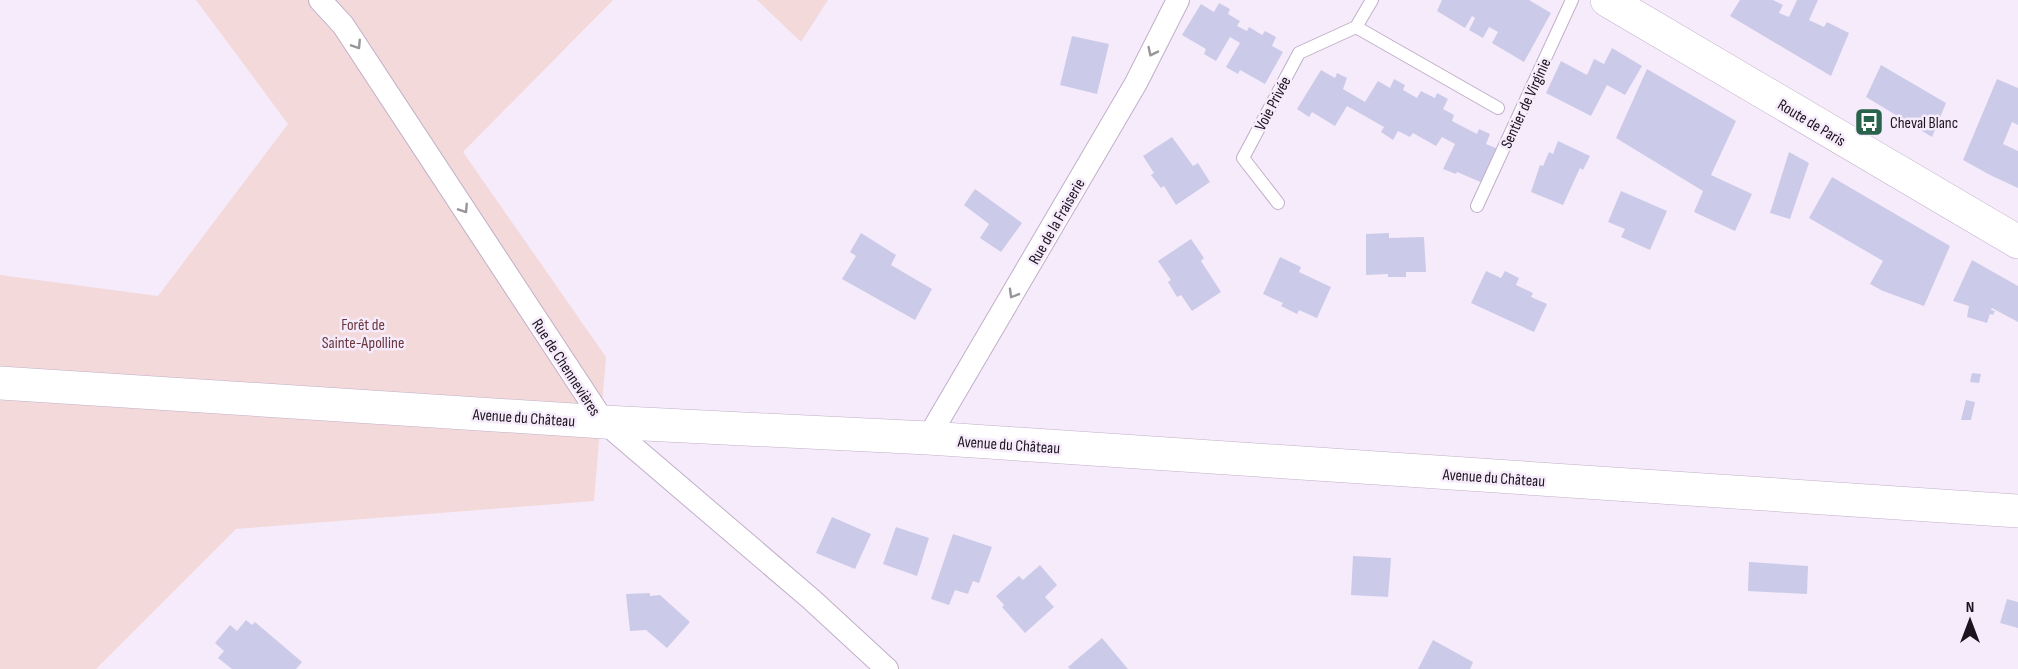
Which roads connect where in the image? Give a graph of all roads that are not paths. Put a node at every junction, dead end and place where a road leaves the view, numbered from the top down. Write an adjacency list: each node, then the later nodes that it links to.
1 (320, 0): 12 (street, Rue de Chennevières, one-way to 12)
2 (1178, 0): 13 (street, Rue de la Fraiserie, one-way to 13)
3 (1372, 0): 6 (lane)
4 (1572, 0): 9 (lane, Sentier de Virginie)
5 (1607, 0): 10 (main road, Route de Paris)
6 (1356, 27): 7 (lane); 8 (lane, Voie Privée)
7 (1498, 108)
8 (1278, 202)
9 (1477, 207)
10 (2018, 242)
11 (0, 382): 12 (main road, Avenue du Château)
12 (604, 422): 13 (main road, Avenue du Château); 15 (street, Rue de Chennevières)
13 (928, 438): 14 (main road, Avenue du Château)
14 (2018, 511)
15 (887, 669)

